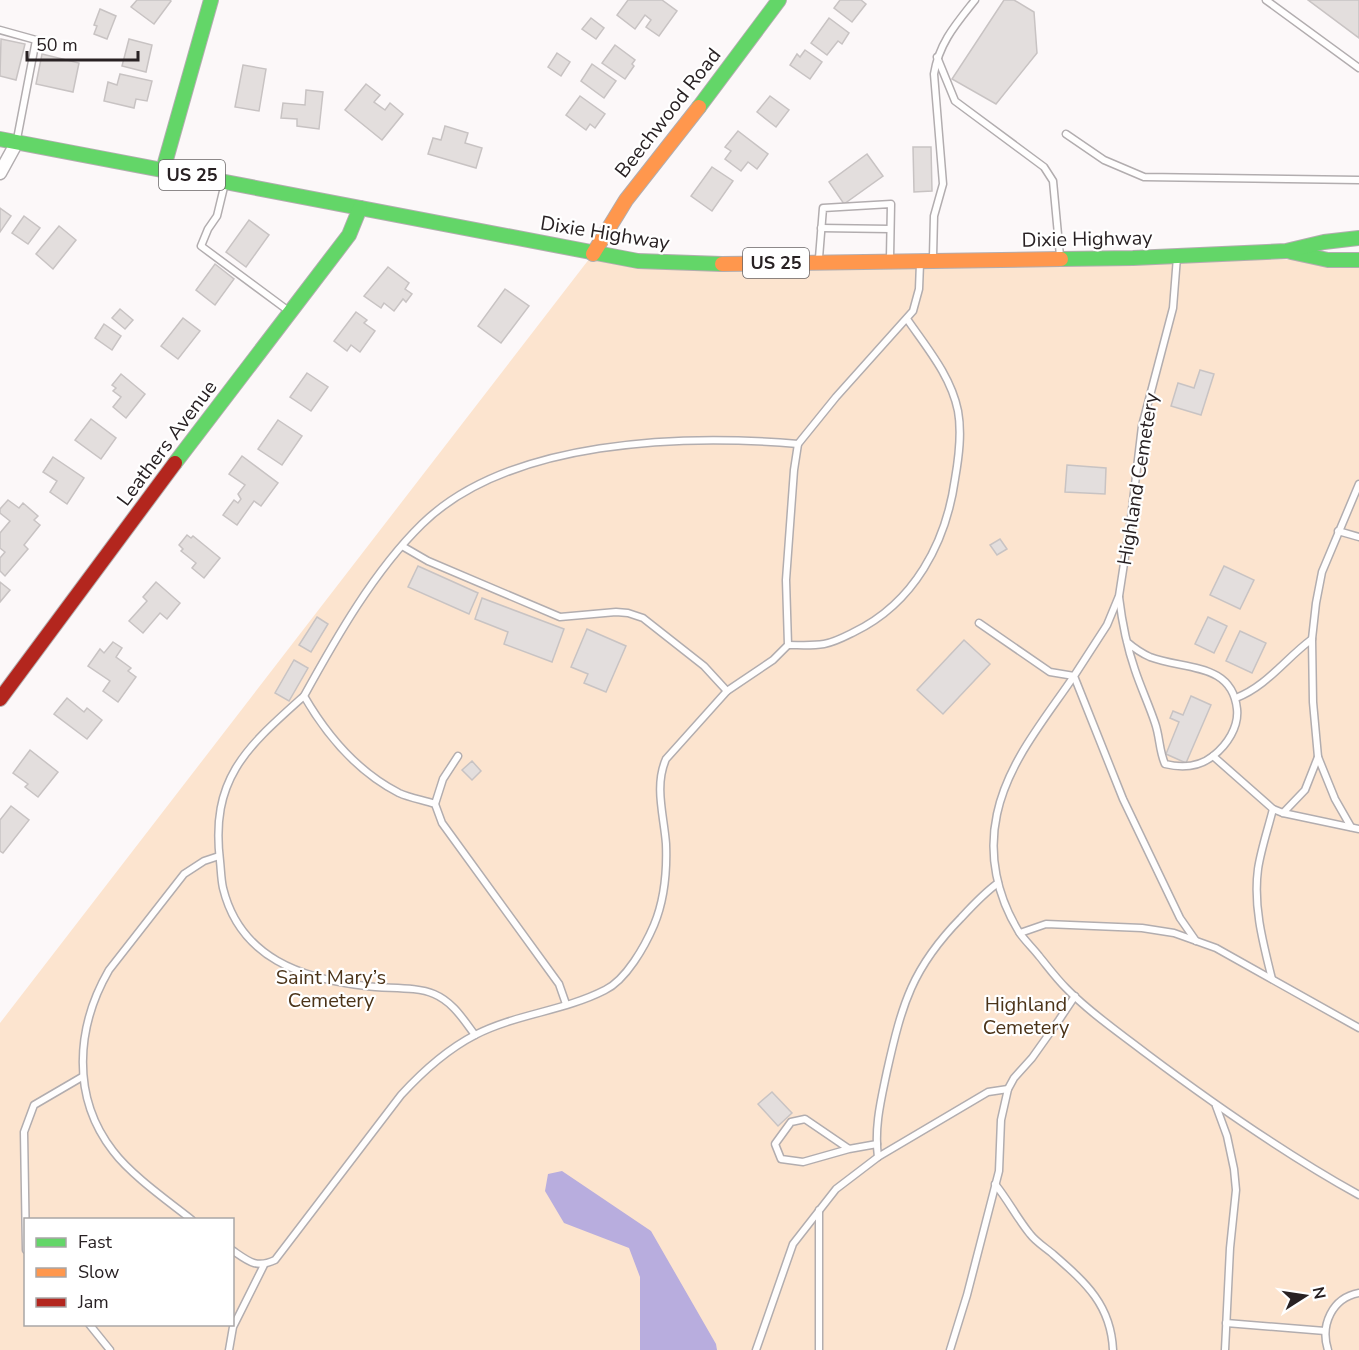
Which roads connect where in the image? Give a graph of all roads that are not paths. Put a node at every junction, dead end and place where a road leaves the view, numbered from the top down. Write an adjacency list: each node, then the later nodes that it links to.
1 (211, 0): 11 (main road)
2 (779, 0): 20 (main road, Beechwood Road)
3 (975, 0): 6 (lane)
4 (1266, 0): 7 (lane)
5 (0, 30): 10 (lane)
6 (937, 56): 22 (lane); 25 (lane)
7 (1359, 68)
8 (1066, 134): 13 (lane)
9 (0, 139): 10 (main road, Dixie Highway / US 25)
10 (16, 142): 11 (main road, Dixie Highway / US 25); 12 (street)
11 (163, 170): 14 (main road, Dixie Highway / US 25)
12 (0, 172)
13 (1359, 180)
14 (225, 182): 15 (main road, Dixie Highway / US 25); 27 (lane)
15 (360, 208): 20 (main road, Dixie Highway / US 25); 27 (main road, Leathers Avenue)
16 (821, 228): 17 (lane); 17 (lane); 26 (lane)
17 (890, 228): 24 (lane)
18 (1359, 238): 19 (main road, Dixie Highway / US 25)
19 (1286, 251): 21 (main road, Dixie Highway / US 25); 23 (main road, Dixie Highway / US 25)
20 (593, 254): 26 (main road, Dixie Highway / US 25)
21 (1177, 256): 22 (main road, Dixie Highway / US 25); 34 (lane, Highland Cemetery)
22 (1060, 259): 25 (main road, Dixie Highway / US 25)
23 (1359, 260)
24 (890, 261): 25 (main road, Dixie Highway / US 25); 26 (main road, Dixie Highway / US 25)
25 (926, 261): 28 (lane)
26 (819, 262)
27 (291, 312): 43 (main road, Leathers Avenue)
28 (907, 320): 29 (lane); 38 (lane)
29 (798, 444): 33 (lane); 38 (lane)
30 (1359, 484): 31 (lane)
31 (1338, 531): 32 (lane); 36 (lane)
32 (1359, 537)
33 (402, 546): 40 (lane); 41 (lane)
34 (1119, 596): 37 (lane); 39 (lane)
35 (980, 622): 39 (lane)
36 (1312, 639): 42 (lane); 46 (lane)
37 (1127, 642): 42 (lane); 45 (lane)
38 (788, 645): 40 (lane)
39 (1074, 676): 53 (lane); 55 (lane)
40 (727, 692): 58 (lane)
41 (304, 696): 47 (lane); 52 (lane)
42 (1236, 698): 45 (lane)
43 (0, 699)
44 (458, 756): 47 (lane)
45 (1213, 756): 48 (lane)
46 (1318, 757): 49 (lane); 50 (lane)
47 (435, 804): 58 (lane)
48 (1273, 809): 49 (lane); 56 (lane)
49 (1283, 813): 50 (lane)
50 (1351, 827): 51 (lane)
51 (1359, 829)
52 (219, 856): 60 (lane); 61 (lane)
53 (998, 883): 54 (lane); 64 (lane)
54 (1020, 933): 55 (lane); 57 (lane)
55 (1196, 941): 56 (lane)
56 (1272, 979): 59 (lane)
57 (1075, 996): 62 (lane); 63 (lane)
58 (566, 1004): 60 (lane)
59 (1359, 1028)
60 (476, 1035): 73 (lane)
61 (82, 1077): 70 (lane); 71 (lane)
62 (1008, 1089): 66 (lane); 67 (lane)
63 (1216, 1106): 68 (lane); 75 (lane)
64 (877, 1144): 65 (lane); 66 (lane)
65 (849, 1149): 65 (lane)
66 (878, 1157): 69 (lane)
67 (995, 1184): 84 (lane); 85 (lane)
68 (1359, 1195)
69 (819, 1210): 82 (lane); 83 (lane)
70 (25, 1218)
71 (190, 1218)
72 (234, 1251): 73 (lane)
73 (264, 1265): 76 (lane)
74 (1359, 1293): 79 (lane)
75 (1226, 1323): 79 (lane); 86 (lane)
76 (234, 1325)
77 (92, 1326): 80 (lane)
78 (234, 1326): 81 (lane)
79 (1325, 1331): 87 (lane)
80 (110, 1350)
81 (229, 1350)
82 (756, 1350)
83 (819, 1350)
84 (950, 1350)
85 (1113, 1350)
86 (1225, 1350)
87 (1328, 1350)

